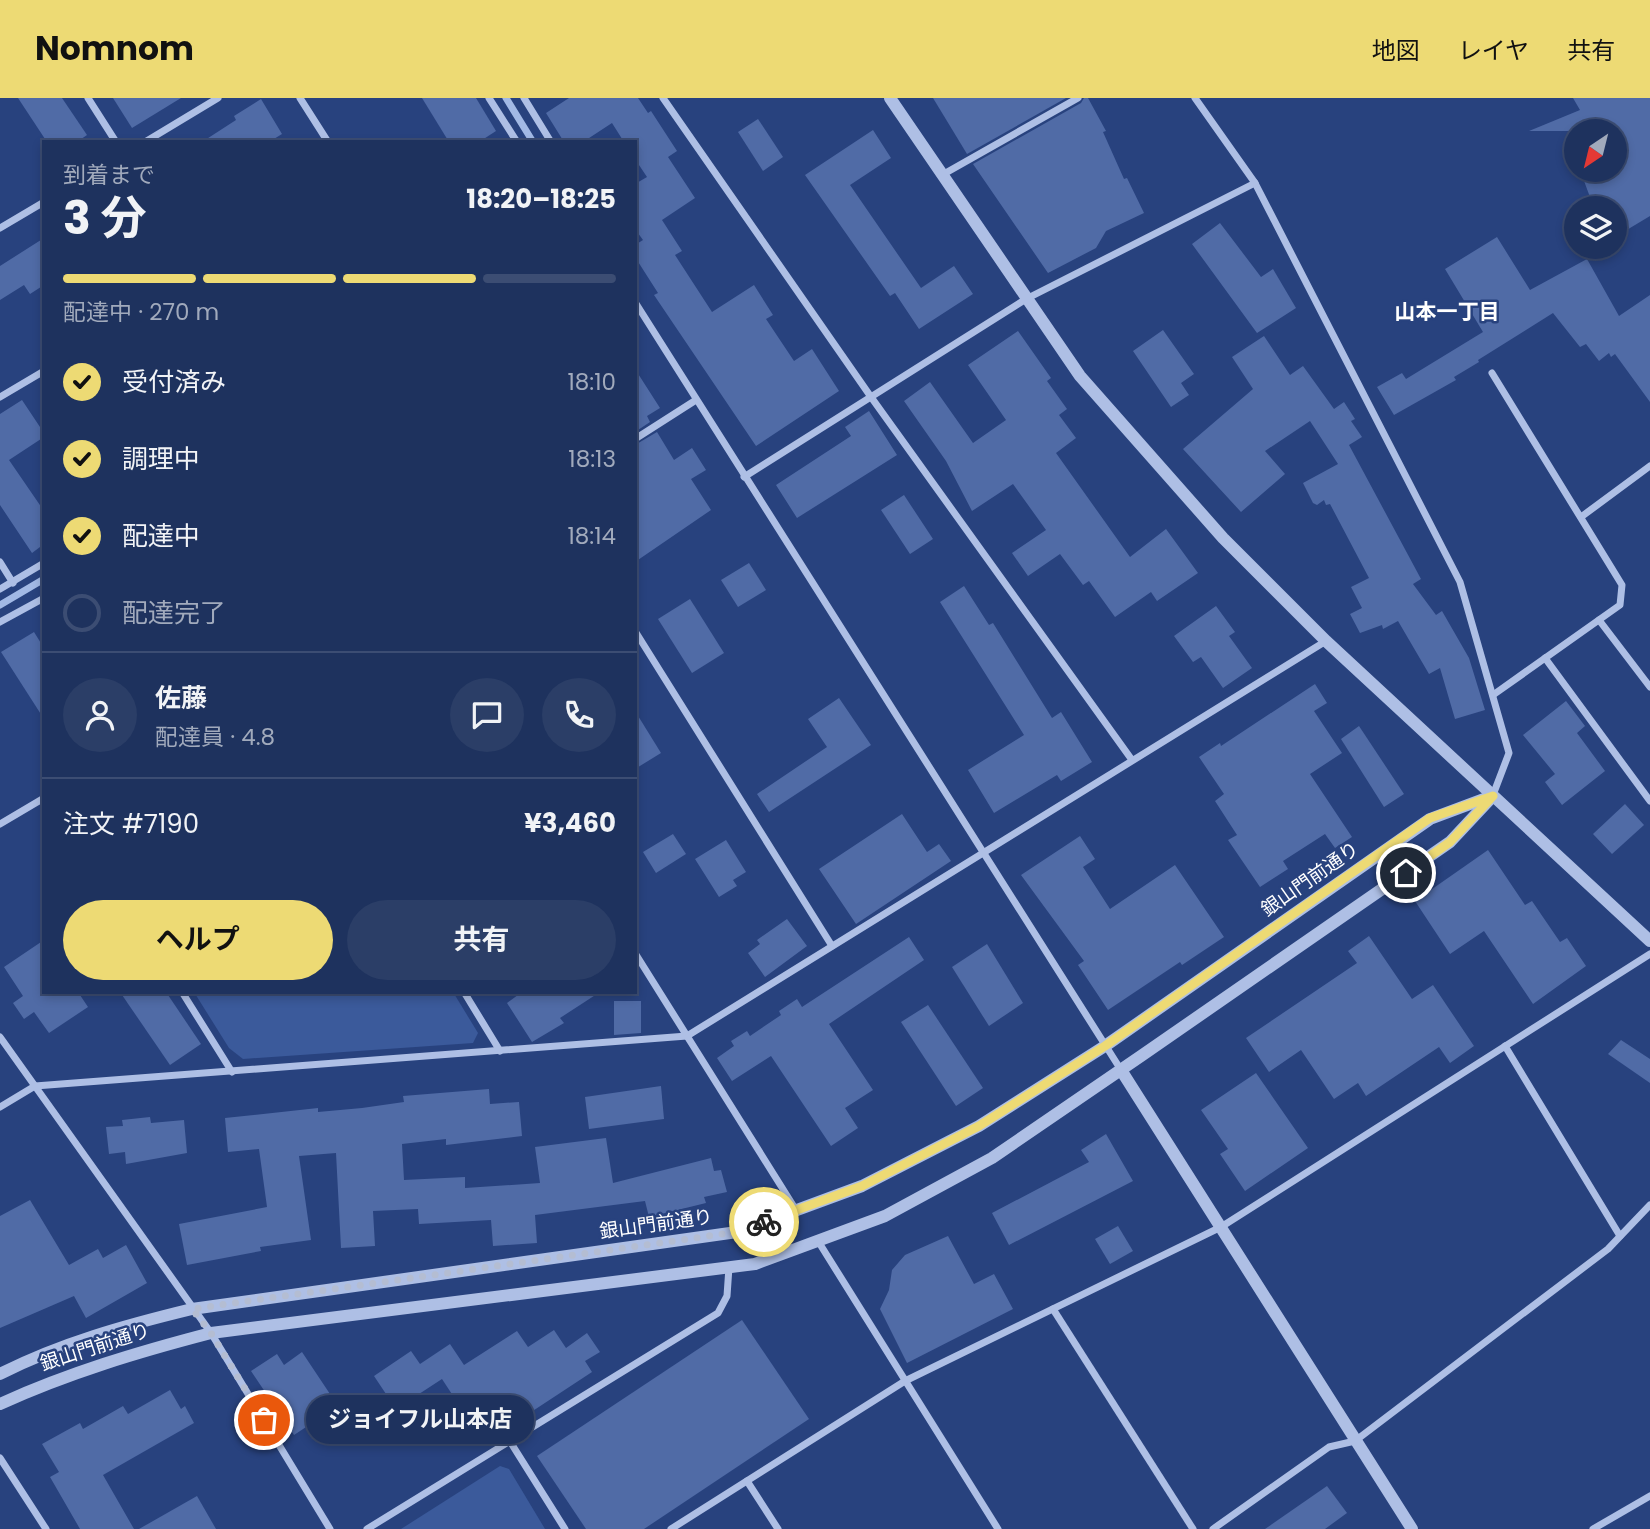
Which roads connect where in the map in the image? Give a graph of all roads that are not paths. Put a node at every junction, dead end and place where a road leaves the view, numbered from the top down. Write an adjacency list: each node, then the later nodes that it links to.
1 (88, 98): 11 (street)
2 (218, 98): 12 (street)
3 (300, 98): 13 (street)
4 (489, 98): 14 (street)
5 (535, 98): 10 (street)
6 (663, 98): 25 (street)
7 (890, 98): 16 (street)
8 (1078, 98): 16 (street)
9 (1195, 98): 17 (street)
10 (526, 101): 15 (street)
11 (115, 140)
12 (148, 140)
13 (327, 140)
14 (516, 140)
15 (550, 140)
16 (942, 175): 20 (street)
17 (1255, 183): 20 (street); 42 (street)
18 (42, 203): 19 (street)
19 (0, 228)
20 (1026, 299): 25 (street); 39 (street)
21 (637, 305): 26 (street)
22 (42, 372): 24 (street)
23 (1492, 373): 30 (street)
24 (0, 397)
25 (871, 397): 29 (street); 43 (street)
26 (696, 400): 27 (street); 29 (street)
27 (637, 438)
28 (1650, 466): 30 (street)
29 (744, 477): 48 (street)
30 (1581, 517): 36 (street)
31 (0, 562): 33 (street)
32 (42, 564): 33 (street)
33 (13, 583): 34 (street)
34 (0, 589)
35 (42, 599): 37 (street)
36 (1600, 620): 40 (street); 41 (street)
37 (0, 622)
38 (637, 634): 50 (street)
39 (1326, 641): 43 (street); 44 (street)
40 (1545, 658): 42 (street); 46 (street)
41 (1650, 687)
42 (1493, 695): 44 (street)
43 (1132, 760): 48 (street)
44 (1493, 796): 49 (street); 57 (street, 銀山門前通り); 60 (street, 銀山門前通り)
45 (42, 799): 47 (street)
46 (1650, 801)
47 (0, 824)
48 (982, 852): 50 (street); 57 (street)
49 (1650, 941)
50 (832, 946): 55 (street)
51 (1650, 954): 58 (street)
52 (637, 957): 55 (street)
53 (184, 994): 61 (street)
54 (465, 994): 59 (street)
55 (687, 1036): 59 (street); 65 (street)
56 (0, 1037): 62 (street)
57 (1105, 1046): 60 (street); 65 (street, 銀山門前通り)
58 (1505, 1046): 66 (street); 67 (street)
59 (500, 1051): 61 (street)
60 (1121, 1070): 66 (street); 68 (street, 銀山門前通り)
61 (232, 1072): 62 (street)
62 (35, 1086): 63 (street); 70 (street)
63 (0, 1107)
64 (1650, 1205): 67 (street)
65 (796, 1210): 70 (street, 銀山門前通り)
66 (1220, 1227): 71 (street); 76 (street)
67 (1620, 1236): 76 (street)
68 (818, 1241): 69 (street, 銀山門前通り); 74 (street)
69 (729, 1267): 72 (street, 銀山門前通り); 77 (street)
70 (192, 1309): 72 (street); 73 (street, 銀山門前通り)
71 (1053, 1309): 74 (street); 88 (street)
72 (211, 1333): 75 (street, 銀山門前通り); 82 (street)
73 (0, 1374)
74 (905, 1381): 79 (street); 87 (street)
75 (0, 1404)
76 (1356, 1441): 89 (street); 90 (street)
77 (511, 1443): 83 (street); 84 (street)
78 (0, 1458): 81 (street)
79 (747, 1481): 85 (street); 86 (street)
80 (1650, 1496): 91 (street)
81 (46, 1529)
82 (330, 1529)
83 (367, 1529)
84 (565, 1529)
85 (670, 1529)
86 (778, 1529)
87 (998, 1529)
88 (1194, 1529)
89 (1213, 1529)
90 (1412, 1529)
91 (1593, 1529)

